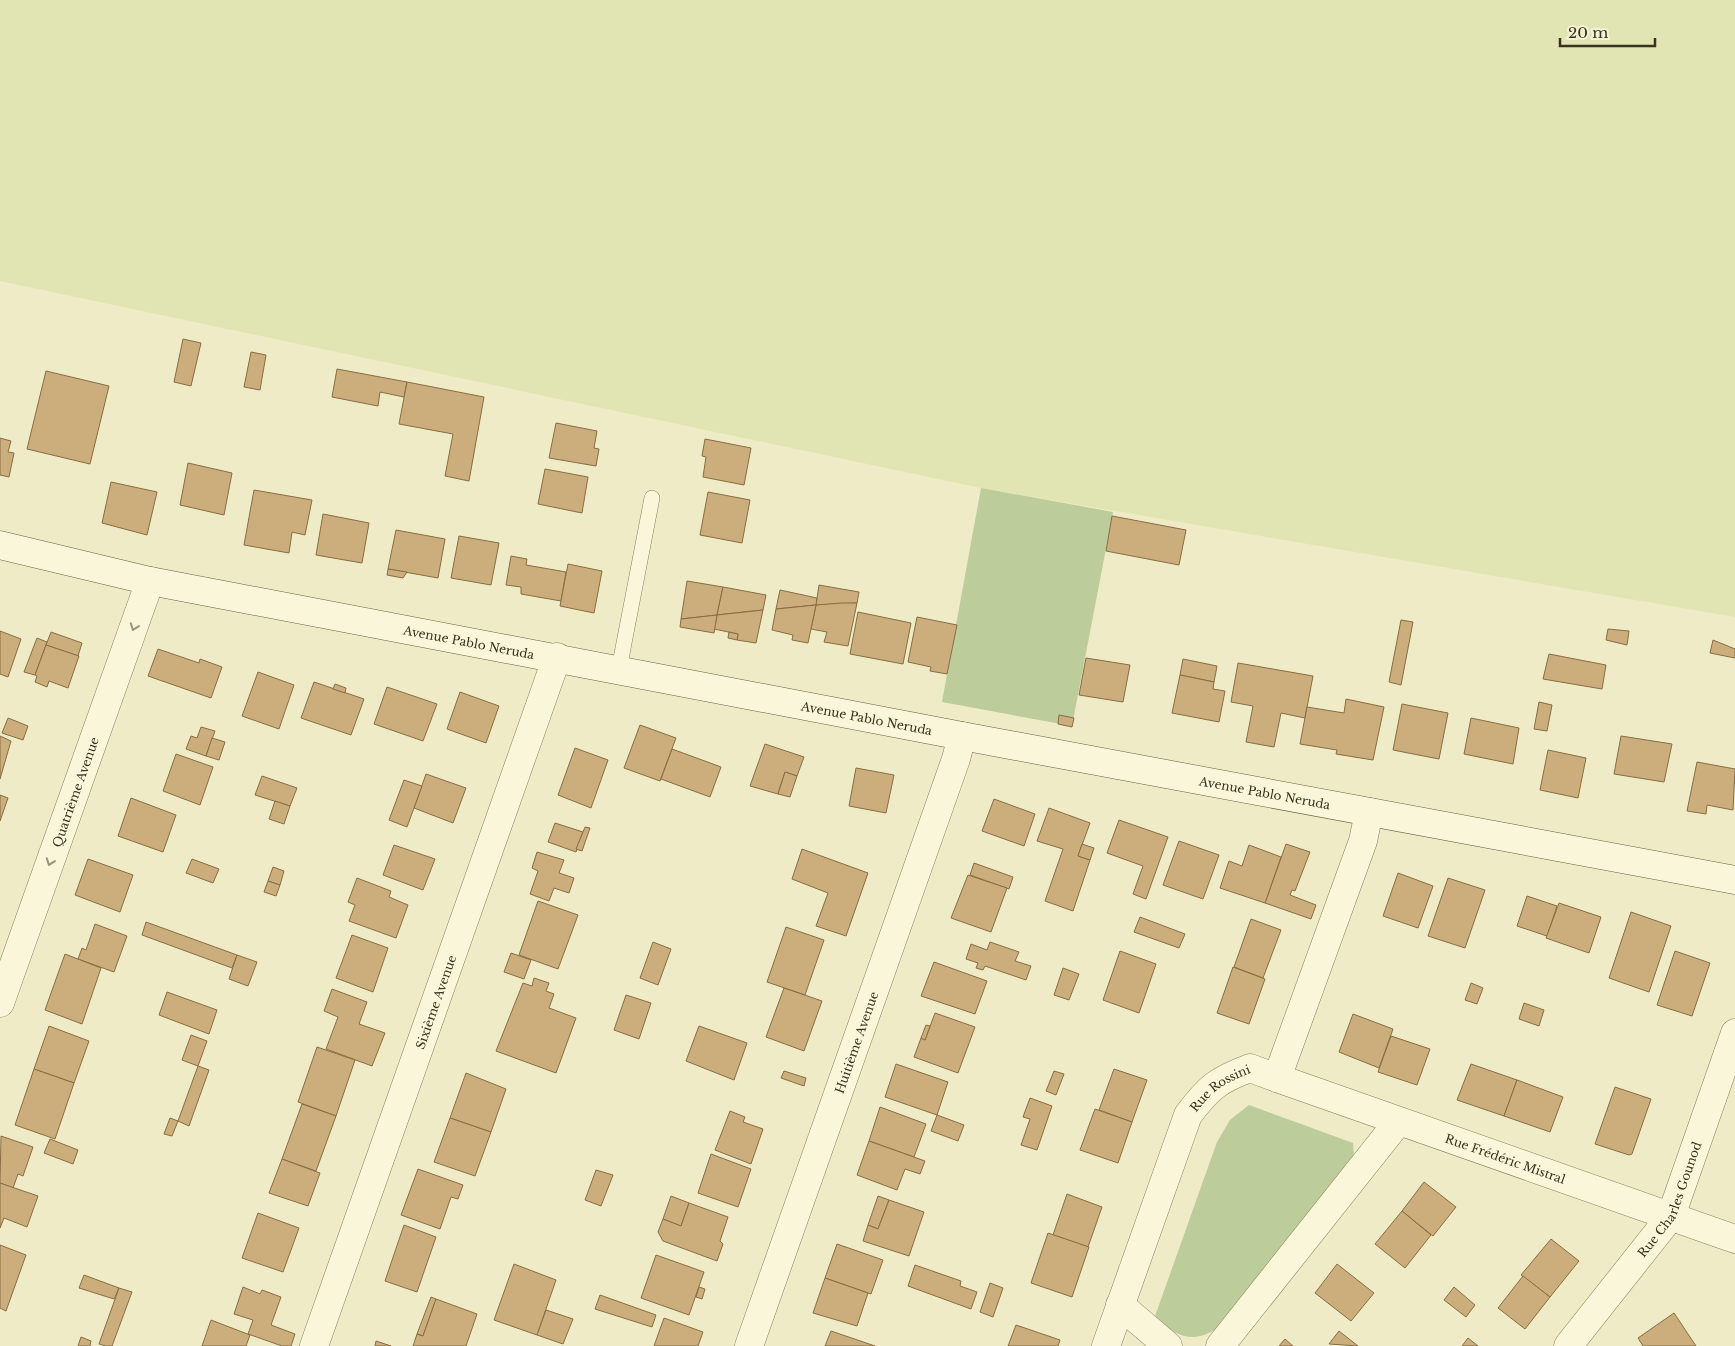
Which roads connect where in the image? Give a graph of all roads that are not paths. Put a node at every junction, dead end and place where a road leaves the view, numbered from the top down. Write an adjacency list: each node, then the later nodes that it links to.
1 (652, 498): 5 (lane)
2 (0, 544): 3 (street, Avenue Pablo Neruda)
3 (150, 581): 4 (street, Avenue Pablo Neruda); 9 (street, Quatrième Avenue, one-way to 9)
4 (557, 657): 5 (street, Avenue Pablo Neruda); 16 (street, Sixième Avenue)
5 (619, 669): 6 (street, Avenue Pablo Neruda)
6 (962, 736): 7 (street, Avenue Pablo Neruda); 17 (street, Huitième Avenue)
7 (1369, 812): 8 (street, Avenue Pablo Neruda); 11 (street)
8 (1735, 880)
9 (0, 1003)
10 (1735, 1033): 13 (street, Rue Charles Gounod)
11 (1277, 1078): 12 (street, Rue Frédéric Mistral); 15 (street, Rue Rossini)
12 (1398, 1122): 13 (street, Rue Frédéric Mistral); 20 (street)
13 (1671, 1216): 14 (street, Rue Frédéric Mistral); 21 (street, Rue Charles Gounod)
14 (1735, 1239)
15 (1120, 1305): 18 (street, Rue Rossini); 19 (street)
16 (314, 1346)
17 (749, 1346)
18 (1106, 1346)
19 (1168, 1346)
20 (1220, 1346)
21 (1568, 1346)

